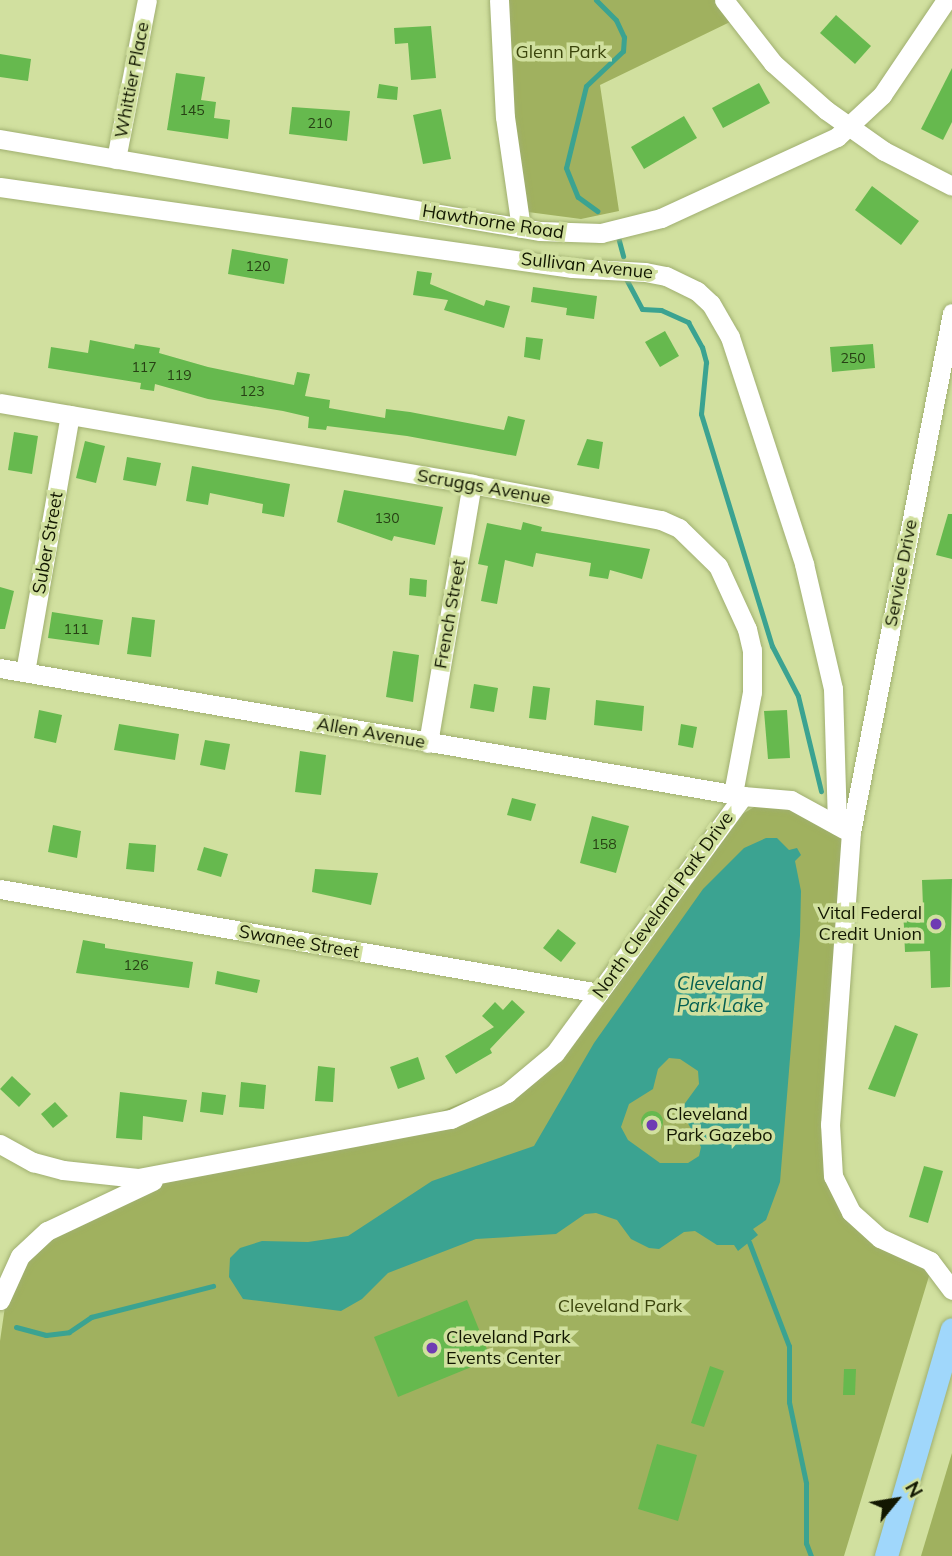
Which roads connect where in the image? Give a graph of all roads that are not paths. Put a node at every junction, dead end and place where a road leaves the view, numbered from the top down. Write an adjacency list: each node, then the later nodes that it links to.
1 (147, 0): 7 (street, Whittier Place)
2 (499, 0): 10 (street)
3 (724, 0): 5 (street)
4 (946, 0): 5 (street, Hawthorne Road)
5 (849, 128): 8 (street); 10 (street, Hawthorne Road)
6 (0, 139): 7 (street, Hawthorne Road)
7 (116, 159): 10 (street, Hawthorne Road)
8 (952, 186)
9 (0, 187): 19 (street, Sullivan Avenue)
10 (521, 228)
11 (952, 313): 19 (street, Service Drive)
12 (0, 403): 13 (street, Scruggs Avenue)
13 (70, 415): 14 (street, Scruggs Avenue); 16 (street, Suber Street)
14 (471, 484): 17 (street, French Street); 18 (street, Scruggs Avenue)
15 (0, 668): 16 (street, Allen Avenue)
16 (25, 672): 17 (street, Allen Avenue)
17 (428, 743): 18 (street, Allen Avenue)
18 (738, 795): 19 (street, North Cleveland Park Drive); 21 (street, North Cleveland Park Drive)
19 (844, 829): 24 (street)
20 (0, 889): 21 (street, Swanee Street)
21 (599, 993): 23 (street, North Cleveland Park Drive)
22 (0, 1144): 23 (street, North Cleveland Park Drive)
23 (163, 1176): 25 (street, North Cleveland Park Drive)
24 (952, 1290)
25 (0, 1300)
26 (952, 1329): 27 (main road)
27 (886, 1556)

